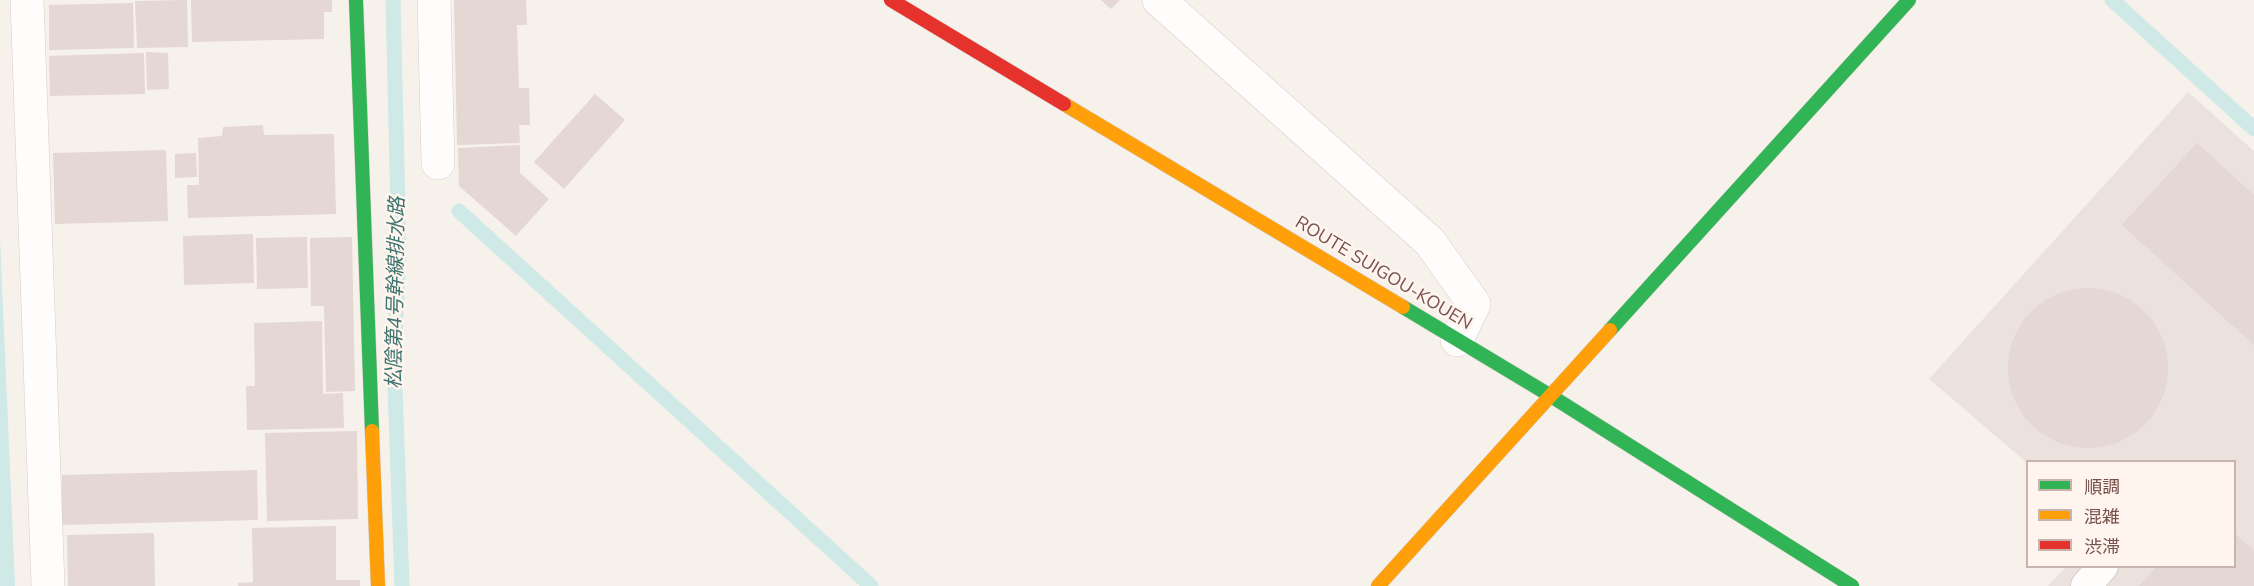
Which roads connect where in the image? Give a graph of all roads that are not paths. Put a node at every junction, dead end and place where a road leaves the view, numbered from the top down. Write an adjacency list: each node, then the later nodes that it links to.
1 (27, 0): 11 (street)
2 (356, 0): 12 (street)
3 (434, 0): 7 (street)
4 (891, 0): 8 (street, ROUTE SUIGOU-KOUEN)
5 (1159, 0): 8 (street)
6 (1910, 0): 9 (street)
7 (438, 163)
8 (1457, 340): 9 (street, ROUTE SUIGOU-KOUEN)
9 (1551, 396): 13 (street); 14 (street, ROUTE SUIGOU-KOUEN)
10 (2102, 568): 15 (lane)
11 (48, 586)
12 (378, 586)
13 (1378, 586)
14 (1851, 586)
15 (2086, 586)

